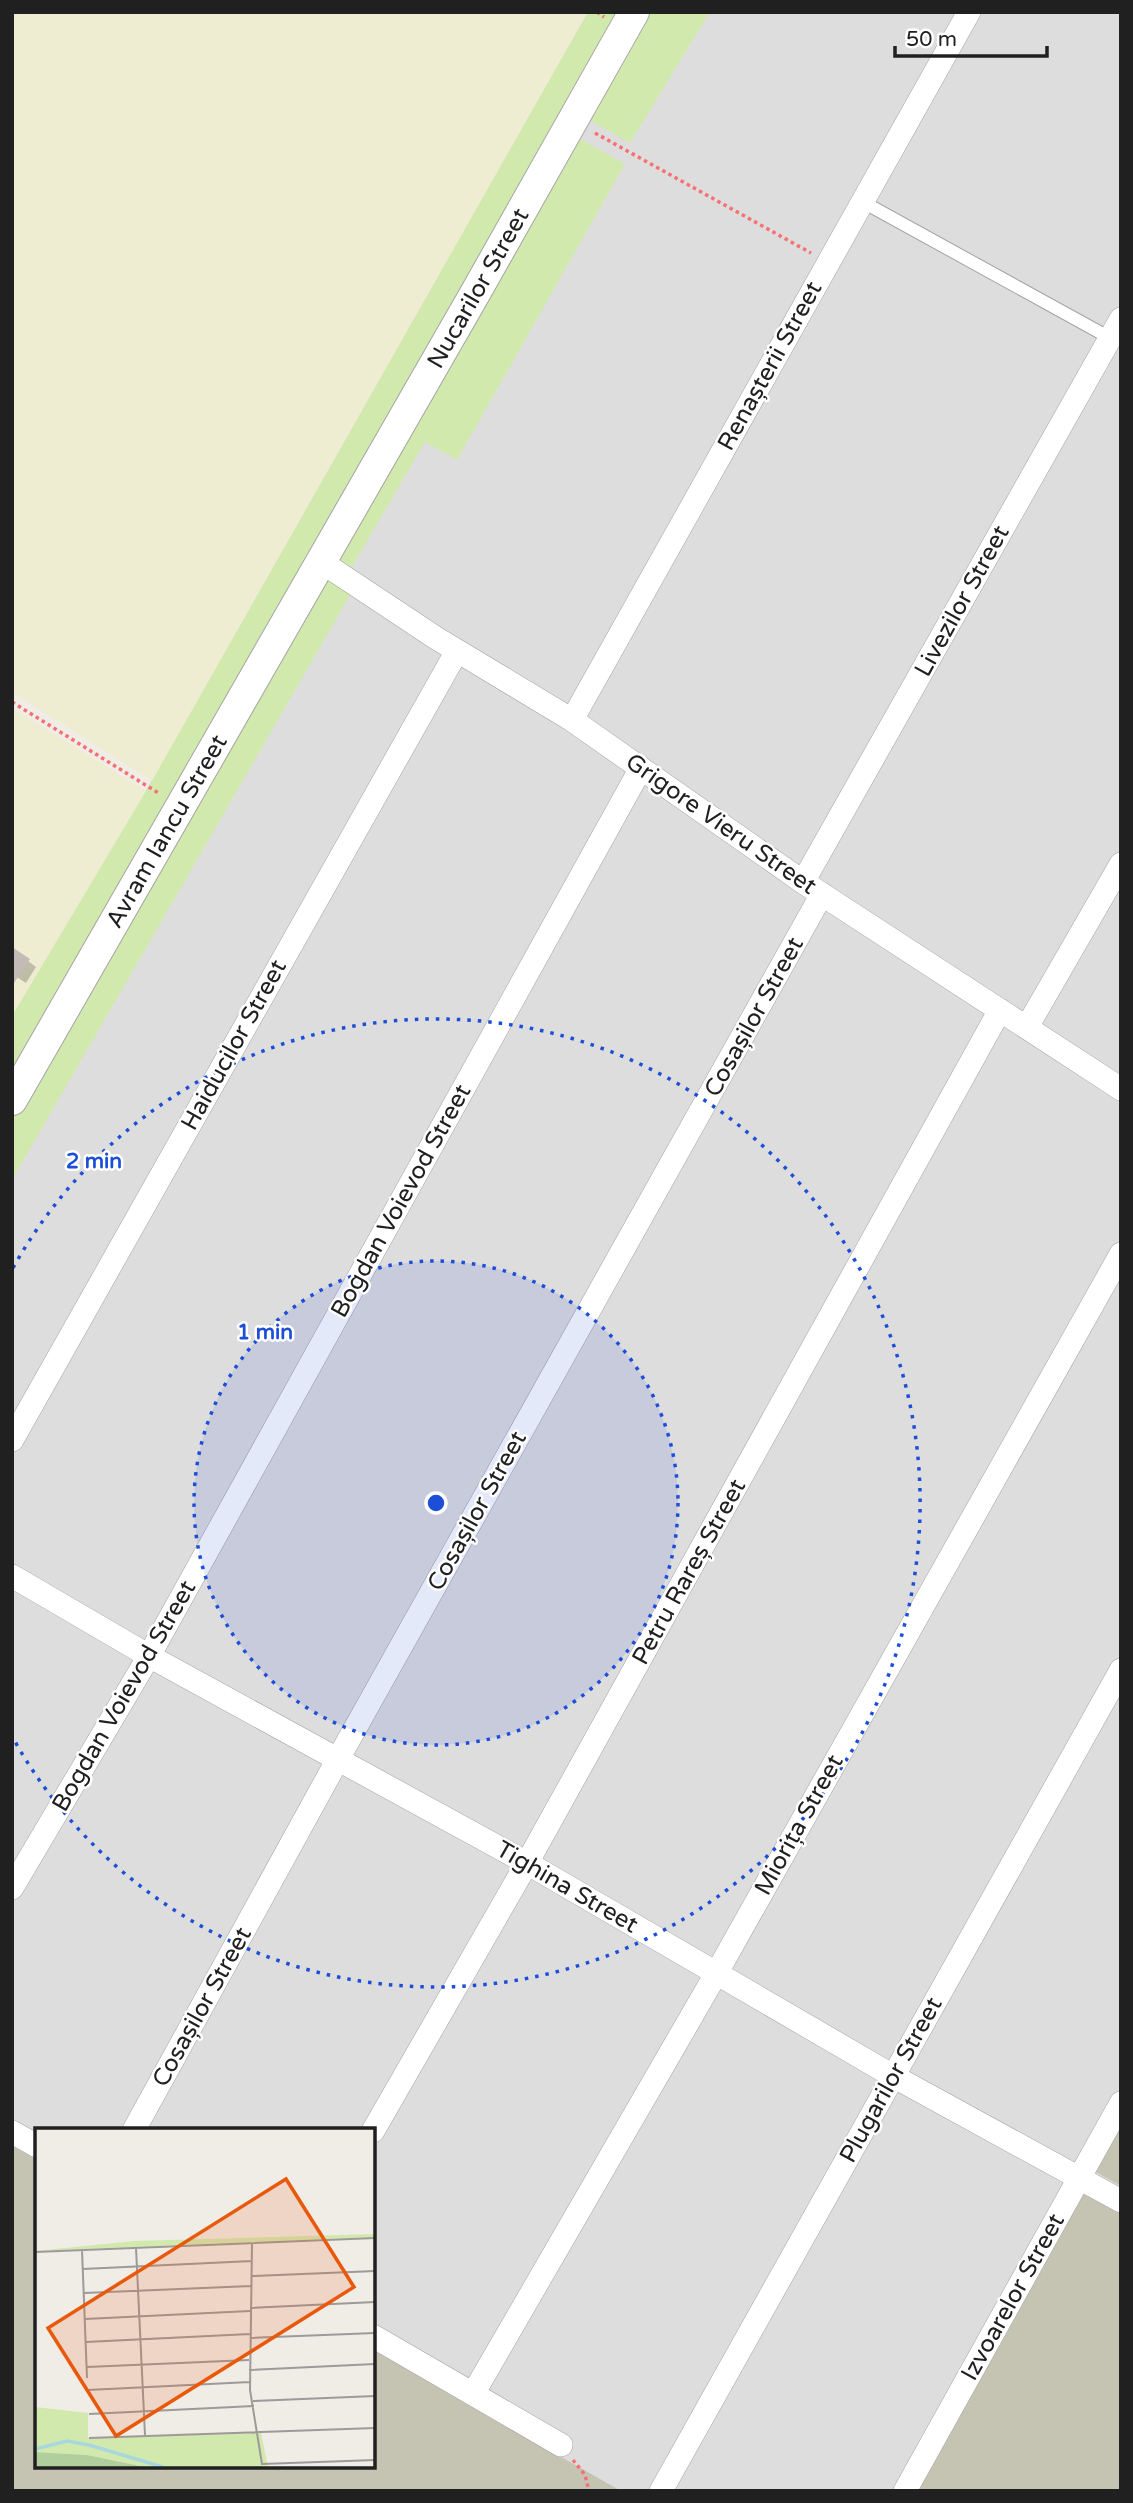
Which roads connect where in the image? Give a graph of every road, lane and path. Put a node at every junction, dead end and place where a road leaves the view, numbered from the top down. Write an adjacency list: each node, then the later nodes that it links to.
1 (634, 12): 3 (street, Nucarilor Street)
2 (969, 12): 4 (street, Renașterii Street)
3 (573, 120): 5 (path); 7 (street, Nucarilor Street)
4 (863, 202): 5 (street, Renașterii Street); 6 (lane)
5 (828, 263): 10 (street, Renașterii Street)
6 (1115, 328): 14 (street, Livezilor Street)
7 (320, 561): 8 (street, Grigore Vieru Street); 12 (street, Avram Iancu Street)
8 (457, 651): 10 (street, Grigore Vieru Street); 20 (street, Haiducilor Street)
9 (12, 702): 12 (path)
10 (572, 720): 11 (street, Grigore Vieru Street)
11 (641, 768): 14 (street, Grigore Vieru Street); 22 (street, Bogdan Voievod Street)
12 (180, 806): 18 (street, Avram Iancu Street)
13 (1121, 864): 16 (street)
14 (813, 888): 15 (street, Grigore Vieru Street); 24 (street, Cosașilor Street)
15 (1000, 1010): 16 (street, Grigore Vieru Street); 25 (street, Petru Rareș Street)
16 (1027, 1027): 17 (street, Grigore Vieru Street)
17 (1121, 1088)
18 (12, 1100)
19 (1121, 1254): 27 (street, Miorița Street)
20 (12, 1440)
21 (12, 1576): 22 (street, Tighina Street)
22 (149, 1656): 24 (street, Tighina Street); 26 (street, Bogdan Voievod Street)
23 (1121, 1670): 28 (street, Plugarilor Street)
24 (338, 1759): 25 (street, Tighina Street); 30 (street, Cosașilor Street)
25 (527, 1863): 27 (street, Tighina Street); 31 (street, Petru Rareș Street)
26 (12, 1888)
27 (716, 1974): 28 (street, Tighina Street); 37 (street, Miorița Street)
28 (893, 2076): 34 (street, Tighina Street); 40 (street, Plugarilor Street)
29 (1121, 2103): 34 (street, Izvoarelor Street)
30 (135, 2128)
31 (374, 2129)
32 (12, 2132): 33 (street)
33 (35, 2145)
34 (1079, 2178): 35 (street, Tighina Street); 41 (street, Izvoarelor Street)
35 (1121, 2201)
36 (374, 2337): 37 (street)
37 (474, 2394): 38 (street)
38 (561, 2445): 39 (path)
39 (589, 2491)
40 (661, 2491)
41 (905, 2491)

